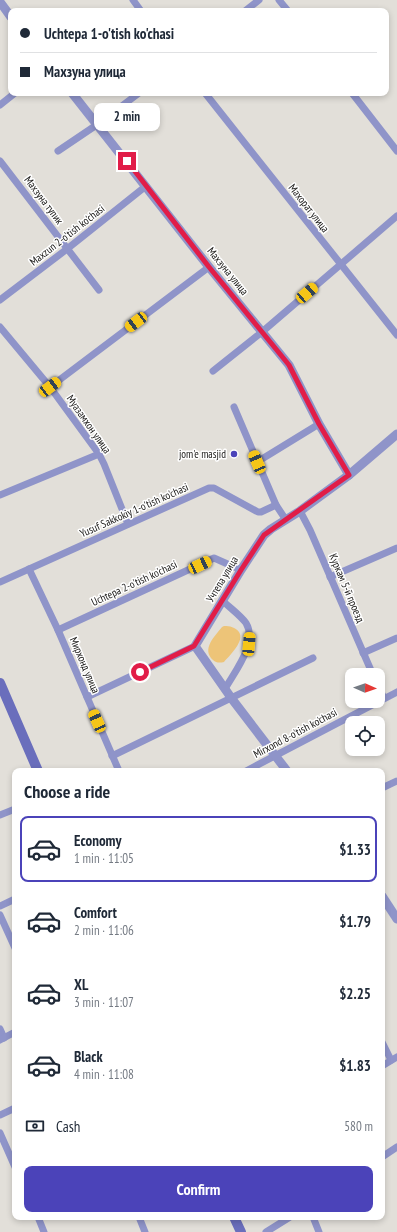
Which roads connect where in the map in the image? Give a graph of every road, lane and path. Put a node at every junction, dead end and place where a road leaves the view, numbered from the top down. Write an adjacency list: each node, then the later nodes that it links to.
1 (258, 0): 4 (street)
2 (279, 0): 5 (street)
3 (0, 2): 6 (street)
4 (248, 8)
5 (286, 8)
6 (8, 12)
7 (11, 96): 12 (street)
8 (75, 96): 13 (street, Махзуна улица)
9 (135, 96): 13 (street)
10 (207, 96): 20 (street, Махорат улица)
11 (354, 96): 15 (street)
12 (0, 105)
13 (98, 124): 14 (street); 17 (street, Махзуна улица)
14 (58, 151)
15 (397, 151)
16 (0, 161): 19 (street, Махзуна тупик)
17 (146, 186): 19 (street, Maxzun 2-o'tish ko'chasi); 21 (street, Махзуна улица)
18 (397, 216): 20 (street)
19 (67, 249): 22 (street, Махзуна тупик); 23 (street, Maxzun 2-o'tish ko'chasi)
20 (340, 265): 25 (street); 26 (street, Махорат улица)
21 (209, 267): 25 (street, Махзуна улица); 28 (street)
22 (99, 290)
23 (0, 300)
24 (0, 327): 28 (street, Муазамхон улица)
25 (262, 332): 27 (street); 30 (street, Махзуна улица)
26 (396, 332)
27 (213, 371)
28 (50, 387): 32 (street, Муазамхон улица)
29 (234, 407): 33 (street)
30 (319, 424): 33 (street); 34 (street, Махзуна улица)
31 (397, 434): 34 (street, Учтепа улица)
32 (99, 454): 35 (street); 39 (street, Муазамхон улица)
33 (257, 462): 36 (street)
34 (349, 475): 37 (street, Учтепа улица)
35 (0, 495)
36 (276, 505): 38 (street); 39 (street, Yusuf Sakkokiy 1-o'tish ko'chasi)
37 (300, 511): 38 (street, Учтепа улица); 43 (street, Куркам 5-й проезд)
38 (286, 520): 42 (street, Учтепа улица)
39 (128, 524): 41 (street, Yusuf Sakkokiy 1-o'tish ko'chasi)
40 (397, 548): 43 (street)
41 (29, 569): 44 (street, Yusuf Sakkokiy 1-o'tish ko'chasi); 46 (street, Мирхонд улица)
42 (241, 570): 45 (street, Учтепа улица); 46 (street, Uchtepa 2-o'tish ko'chasi)
43 (330, 577): 49 (street, Куркам 5-й проезд)
44 (0, 582)
45 (223, 601): 48 (street, Учтепа улица); 53 (street)
46 (58, 630): 55 (street, Мирхонд улица)
47 (397, 638): 49 (street)
48 (194, 646): 53 (street); 55 (street)
49 (363, 653): 51 (street, Куркам 5-й проезд)
50 (313, 658): 56 (street)
51 (370, 668)
52 (0, 683): 58 (main road)
53 (225, 688): 56 (street)
54 (397, 692): 57 (street, Mirxond 8-o'tish ko'chasi)
55 (86, 697): 60 (street, Мирхонд улица)
56 (232, 698): 60 (street); 61 (street)
57 (385, 698)
58 (4, 703): 62 (main road)
59 (365, 708): 61 (street, Mirxond 8-o'tish ko'chasi)
60 (112, 756): 63 (street, Мирхонд улица)
61 (275, 756): 64 (street, Mirxond 8-o'tish ko'chasi); 65 (street)
62 (36, 768)
63 (118, 768)
64 (252, 768)
65 (285, 768)
66 (397, 781): 67 (street)
67 (385, 787)
68 (12, 810): 69 (street)
69 (0, 815)
70 (12, 900): 72 (street)
71 (385, 901): 74 (street)
72 (0, 906)
73 (0, 915): 75 (street)
74 (397, 919)
75 (12, 941)
76 (0, 1029): 78 (street)
77 (12, 1034): 78 (street)
78 (2, 1039)
79 (385, 1046): 80 (street)
80 (394, 1058): 81 (street)
81 (385, 1064)
82 (12, 1109): 83 (street)
83 (0, 1115)
84 (0, 1133): 87 (street)
85 (397, 1148): 86 (street)
86 (385, 1155)
87 (12, 1160)
88 (39, 1220): 93 (street)
89 (140, 1220): 94 (street)
90 (235, 1220): 95 (main road)
91 (285, 1220): 96 (street)
92 (314, 1220): 97 (street)
93 (44, 1232)
94 (145, 1232)
95 (241, 1232)
96 (266, 1232)
97 (319, 1232)

